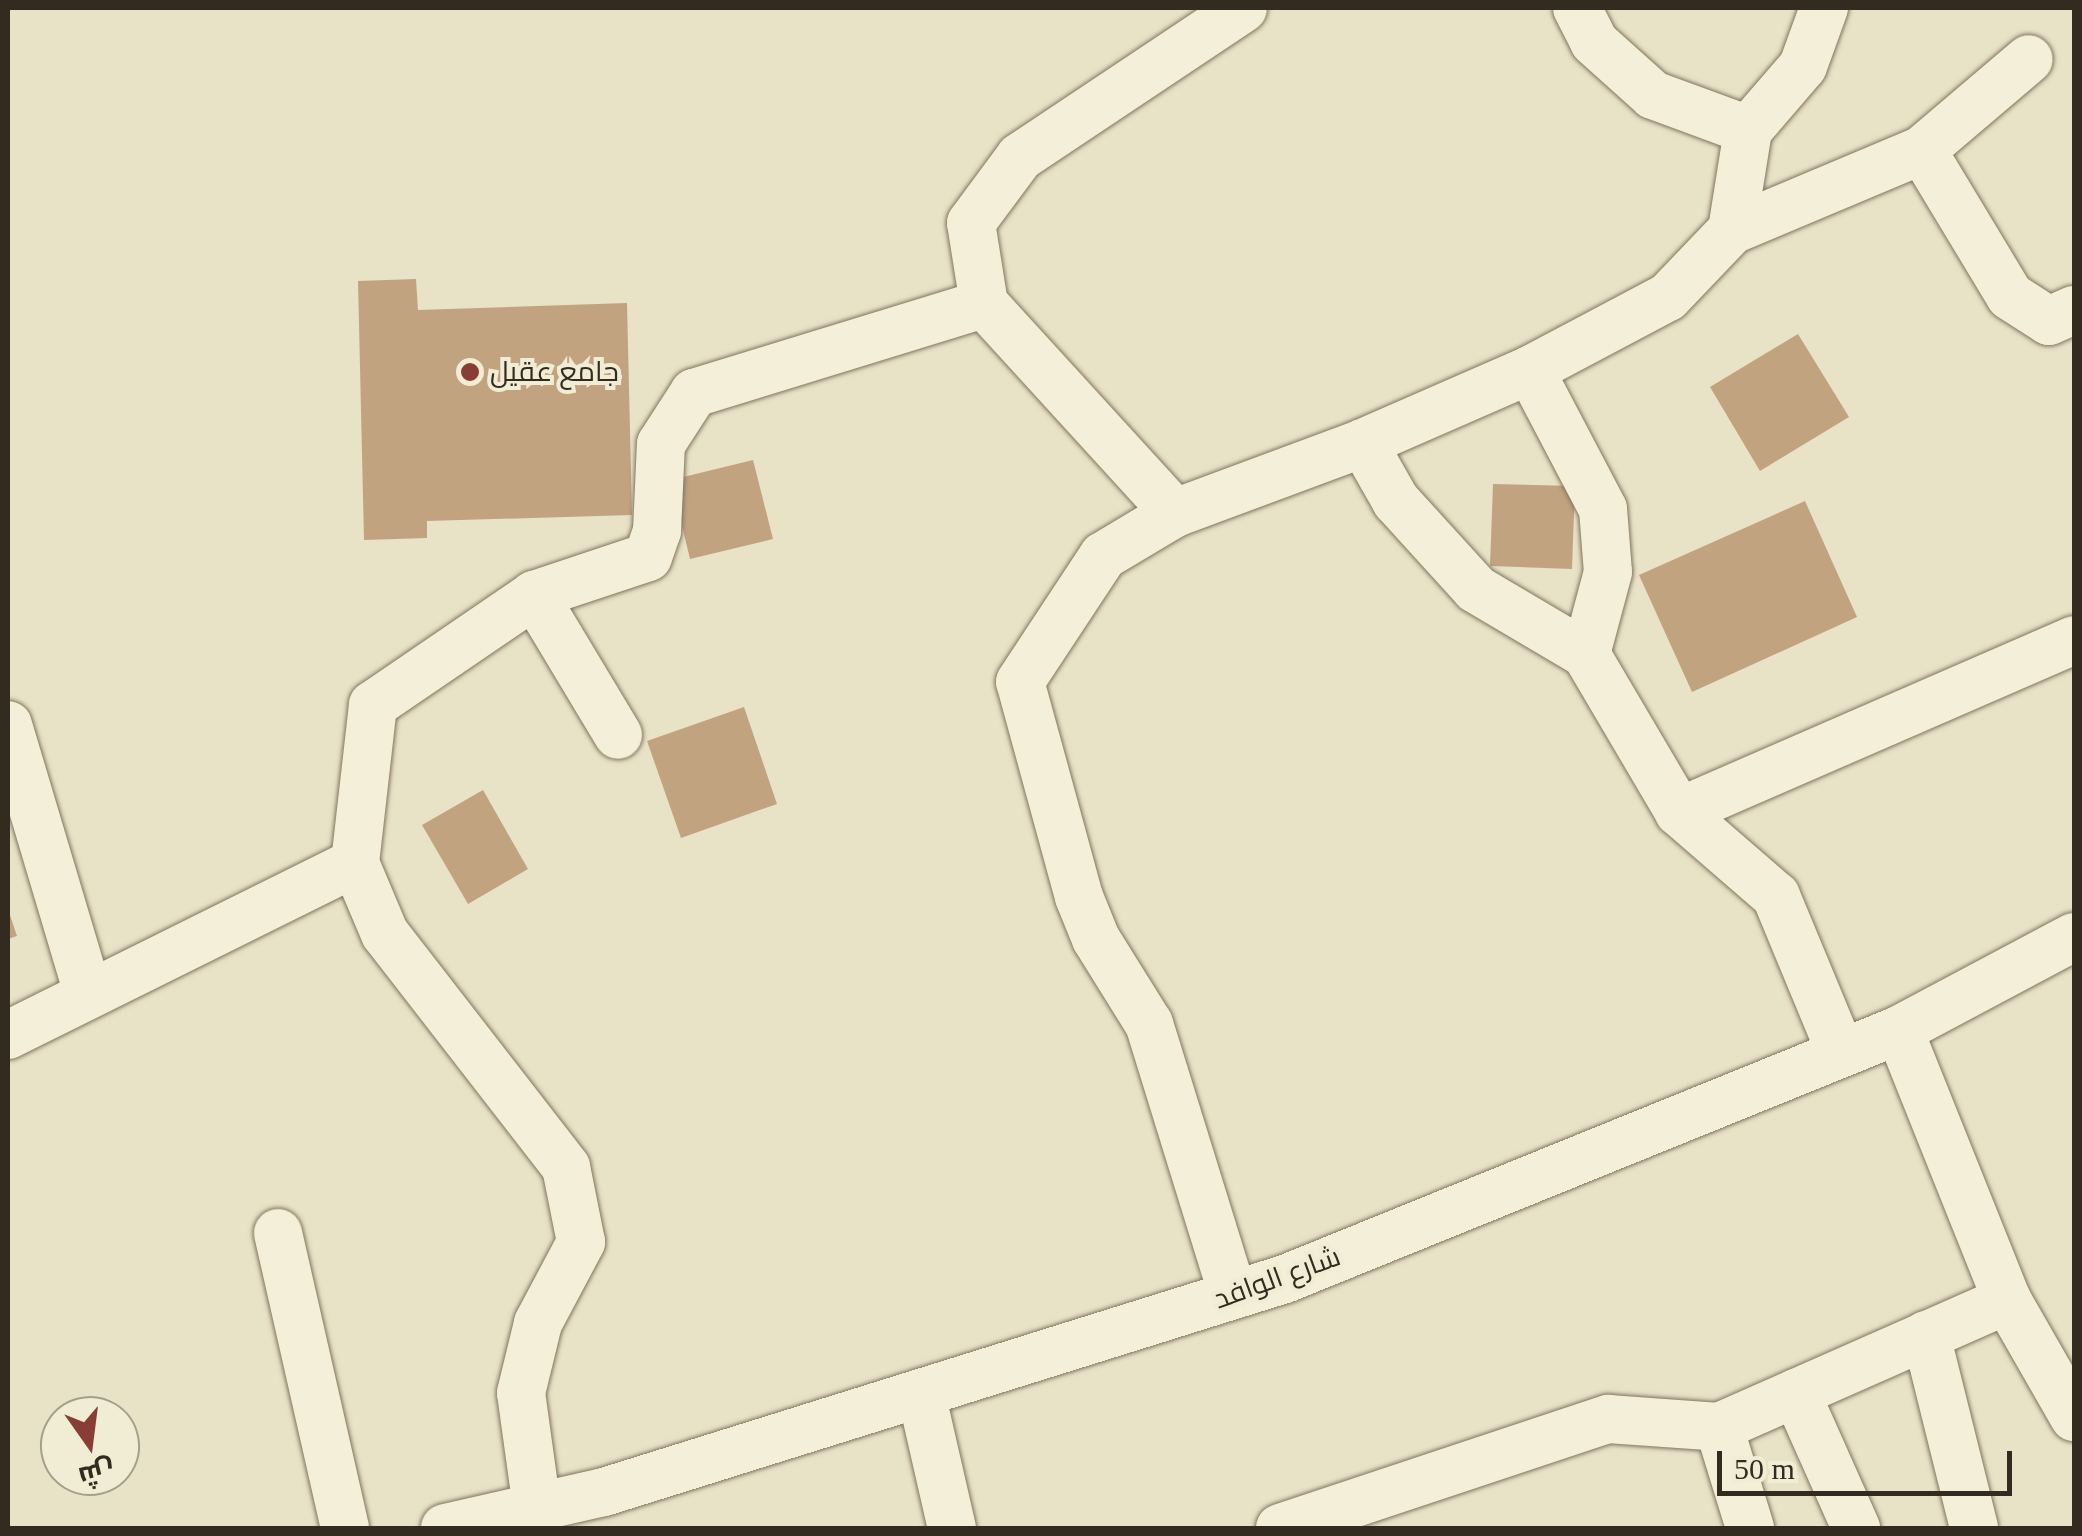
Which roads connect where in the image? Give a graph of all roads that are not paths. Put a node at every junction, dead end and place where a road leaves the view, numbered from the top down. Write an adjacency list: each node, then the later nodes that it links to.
1 (1244, 8): 8 (street)
2 (1577, 8): 5 (street)
3 (1824, 8): 5 (street)
4 (2029, 58): 6 (street)
5 (1748, 130): 7 (street)
6 (1922, 150): 7 (street); 9 (street)
7 (1732, 230): 10 (street)
8 (984, 304): 12 (street); 13 (street)
9 (2074, 310)
10 (1530, 370): 11 (street); 15 (street)
11 (1364, 443): 12 (street); 15 (street)
12 (1176, 513): 26 (street)
13 (534, 595): 17 (street); 19 (street)
14 (2074, 640): 18 (street)
15 (1586, 654): 18 (street)
16 (8, 724): 21 (street)
17 (618, 735)
18 (1679, 812): 24 (street)
19 (355, 863): 21 (street); 33 (street)
20 (2074, 937): 22 (street, شارع الوافد)
21 (88, 994): 23 (street)
22 (1899, 1030): 24 (street, شارع الوافد); 27 (street)
23 (8, 1035)
24 (1841, 1052): 26 (street, شارع الوافد)
25 (278, 1233): 36 (street)
26 (1233, 1295): 29 (street, شارع الوافد)
27 (2007, 1300): 28 (street); 31 (street)
28 (1926, 1335): 30 (street); 42 (street)
29 (921, 1393): 34 (street, شارع الوافد); 38 (street)
30 (1796, 1393): 32 (street); 41 (street)
31 (2074, 1417)
32 (1718, 1427): 35 (street); 40 (street)
33 (537, 1508): 34 (street, شارع الوافد); 37 (street, شارع الوافد)
34 (610, 1510)
35 (1378, 1513): 39 (street)
36 (345, 1528)
37 (445, 1528)
38 (952, 1528)
39 (1280, 1528)
40 (1750, 1528)
41 (1856, 1528)
42 (1974, 1528)

